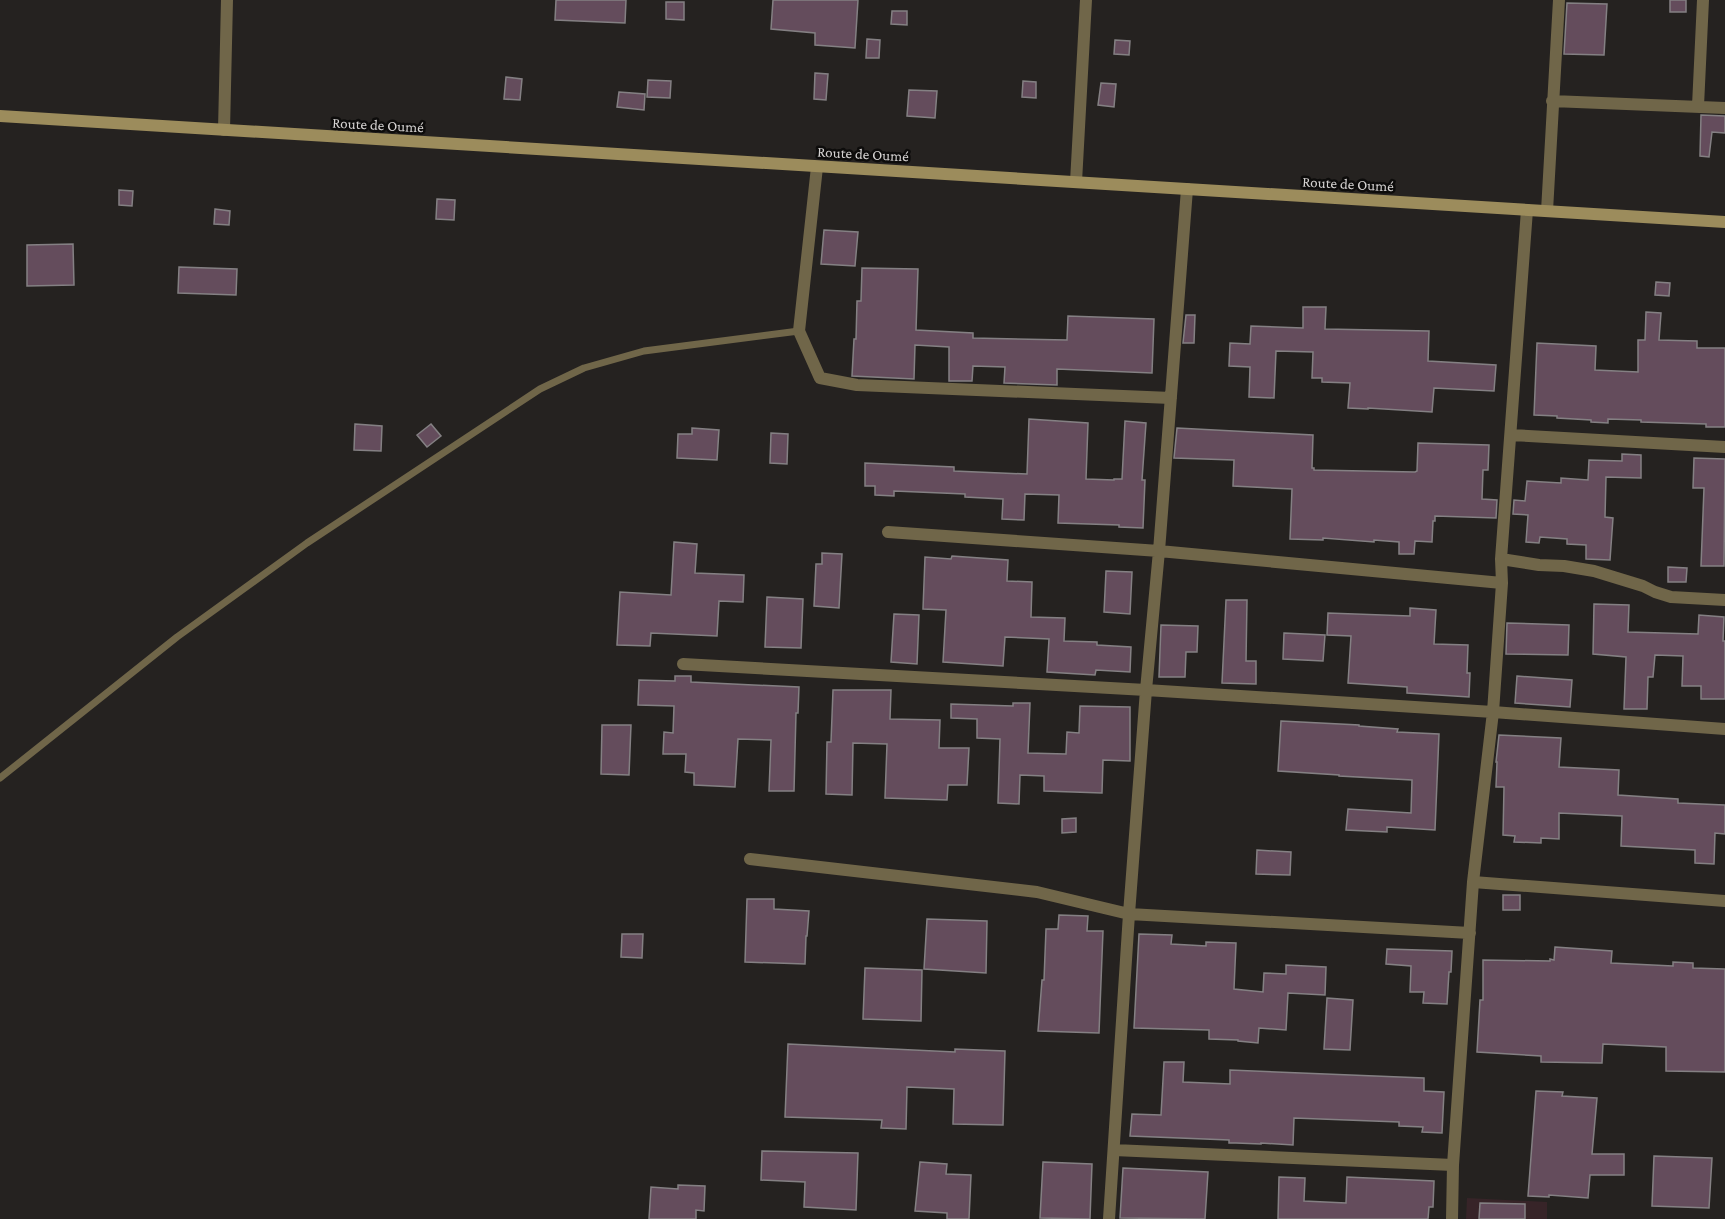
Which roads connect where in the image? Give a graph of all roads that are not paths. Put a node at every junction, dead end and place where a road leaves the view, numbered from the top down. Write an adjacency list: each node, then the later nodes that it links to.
1 (227, 0): 9 (street)
2 (1086, 0): 11 (street)
3 (1559, 0): 5 (street)
4 (1703, 0): 6 (street)
5 (1552, 101): 6 (street); 14 (street)
6 (1698, 106): 7 (street)
7 (1725, 108)
8 (0, 116): 9 (street, Route de Oumé)
9 (224, 130): 10 (street, Route de Oumé)
10 (817, 167): 11 (street, Route de Oumé); 16 (street)
11 (1076, 182): 12 (street, Route de Oumé)
12 (1187, 189): 13 (street, Route de Oumé); 17 (street)
13 (1527, 210): 14 (street, Route de Oumé); 18 (street)
14 (1547, 211): 15 (street, Route de Oumé)
15 (1725, 222)
16 (800, 331): 17 (street); 29 (lane)
17 (1171, 398): 21 (street)
18 (1511, 435): 19 (street); 22 (street)
19 (1725, 447)
20 (888, 532): 21 (street)
21 (1159, 551): 23 (street); 26 (street)
22 (1501, 559): 23 (street); 24 (street)
23 (1502, 583): 27 (street)
24 (1725, 600)
25 (683, 664): 26 (street)
26 (1146, 690): 27 (street); 33 (street)
27 (1493, 712): 28 (street); 31 (street)
28 (1725, 729)
29 (0, 778)
30 (750, 859): 33 (street)
31 (1473, 882): 32 (street); 34 (street)
32 (1725, 901)
33 (1129, 914): 34 (street); 35 (street)
34 (1470, 933): 36 (street)
35 (1114, 1150): 36 (street); 37 (street)
36 (1453, 1165): 38 (street)
37 (1109, 1219)
38 (1452, 1219)

